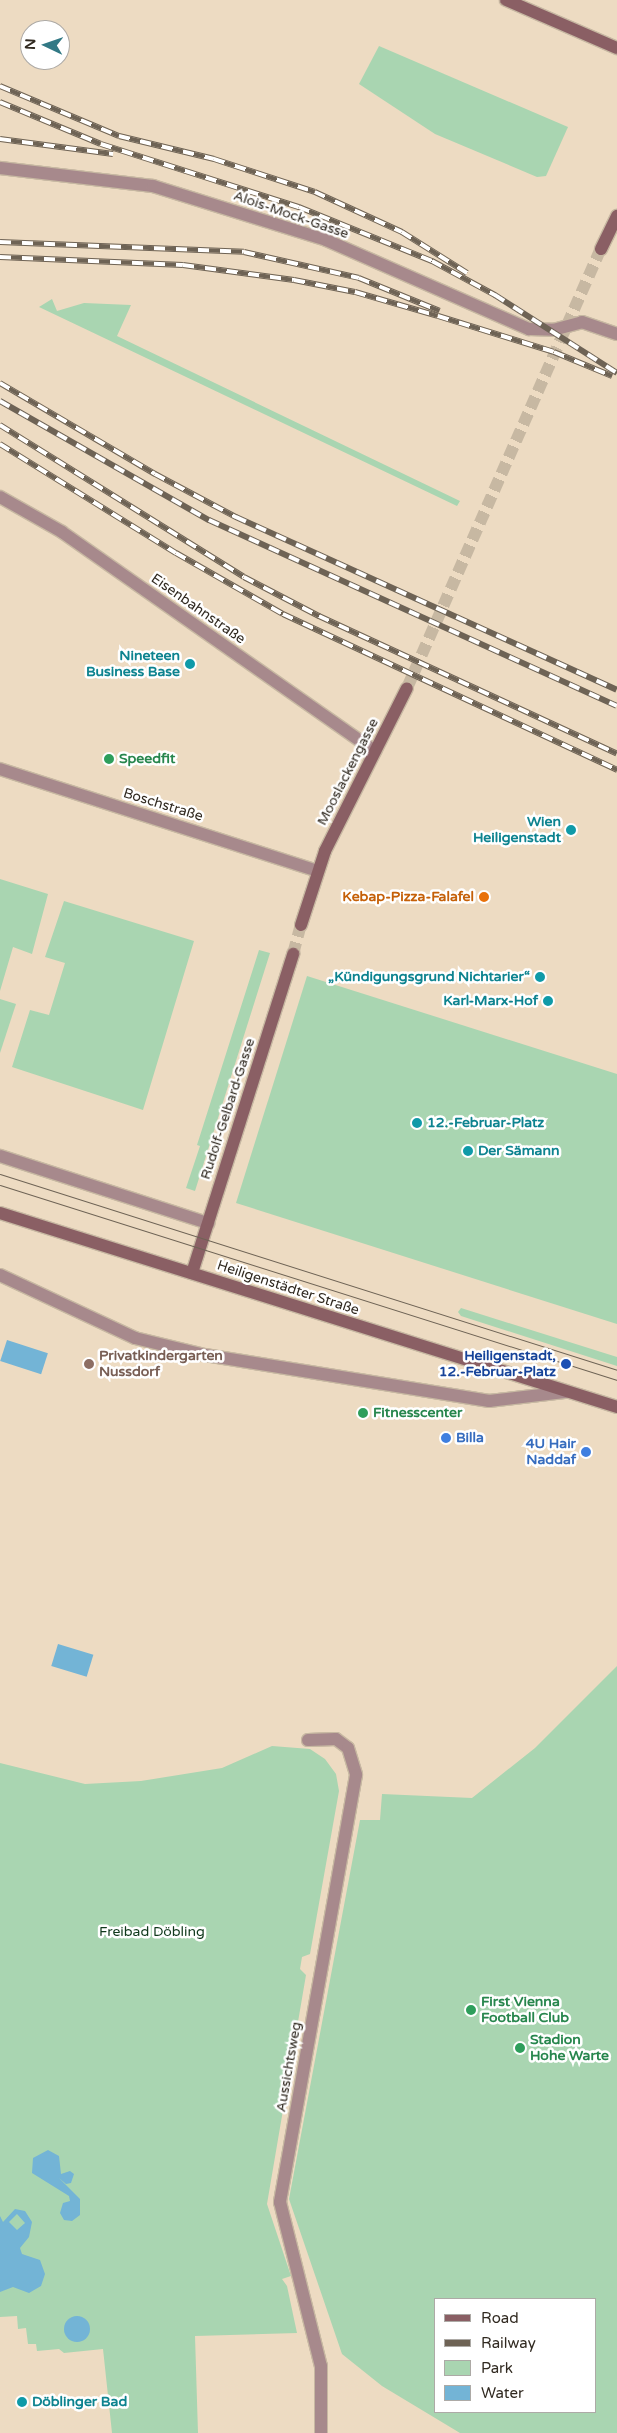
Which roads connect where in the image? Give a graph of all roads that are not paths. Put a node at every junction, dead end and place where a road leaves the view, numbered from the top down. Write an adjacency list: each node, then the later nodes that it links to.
1 (506, 0): 2 (street)
2 (617, 48)
3 (0, 168): 6 (street, Alois-Mock-Gasse)
4 (617, 216): 5 (street)
5 (602, 249)
6 (617, 334)
7 (0, 497): 9 (street, Eisenbahnstraße)
8 (407, 688): 9 (street, Mooslackengasse)
9 (375, 750): 11 (street, Mooslackengasse)
10 (0, 769): 11 (street, Boschstraße)
11 (317, 871): 12 (street)
12 (301, 925)
13 (293, 954): 16 (street, Rudolf-Gelbard-Gasse)
14 (0, 1156): 16 (street)
15 (0, 1214): 17 (street, Heiligenstädter Straße)
16 (208, 1222): 17 (street, Rudolf-Gelbard-Gasse)
17 (192, 1273): 19 (street, Heiligenstädter Straße)
18 (0, 1275): 19 (street, Heiligenstädter Straße)
19 (566, 1392): 20 (street, Heiligenstädter Straße)
20 (617, 1407)
21 (308, 1740): 22 (street, Aussichtsweg)
22 (321, 2433)

